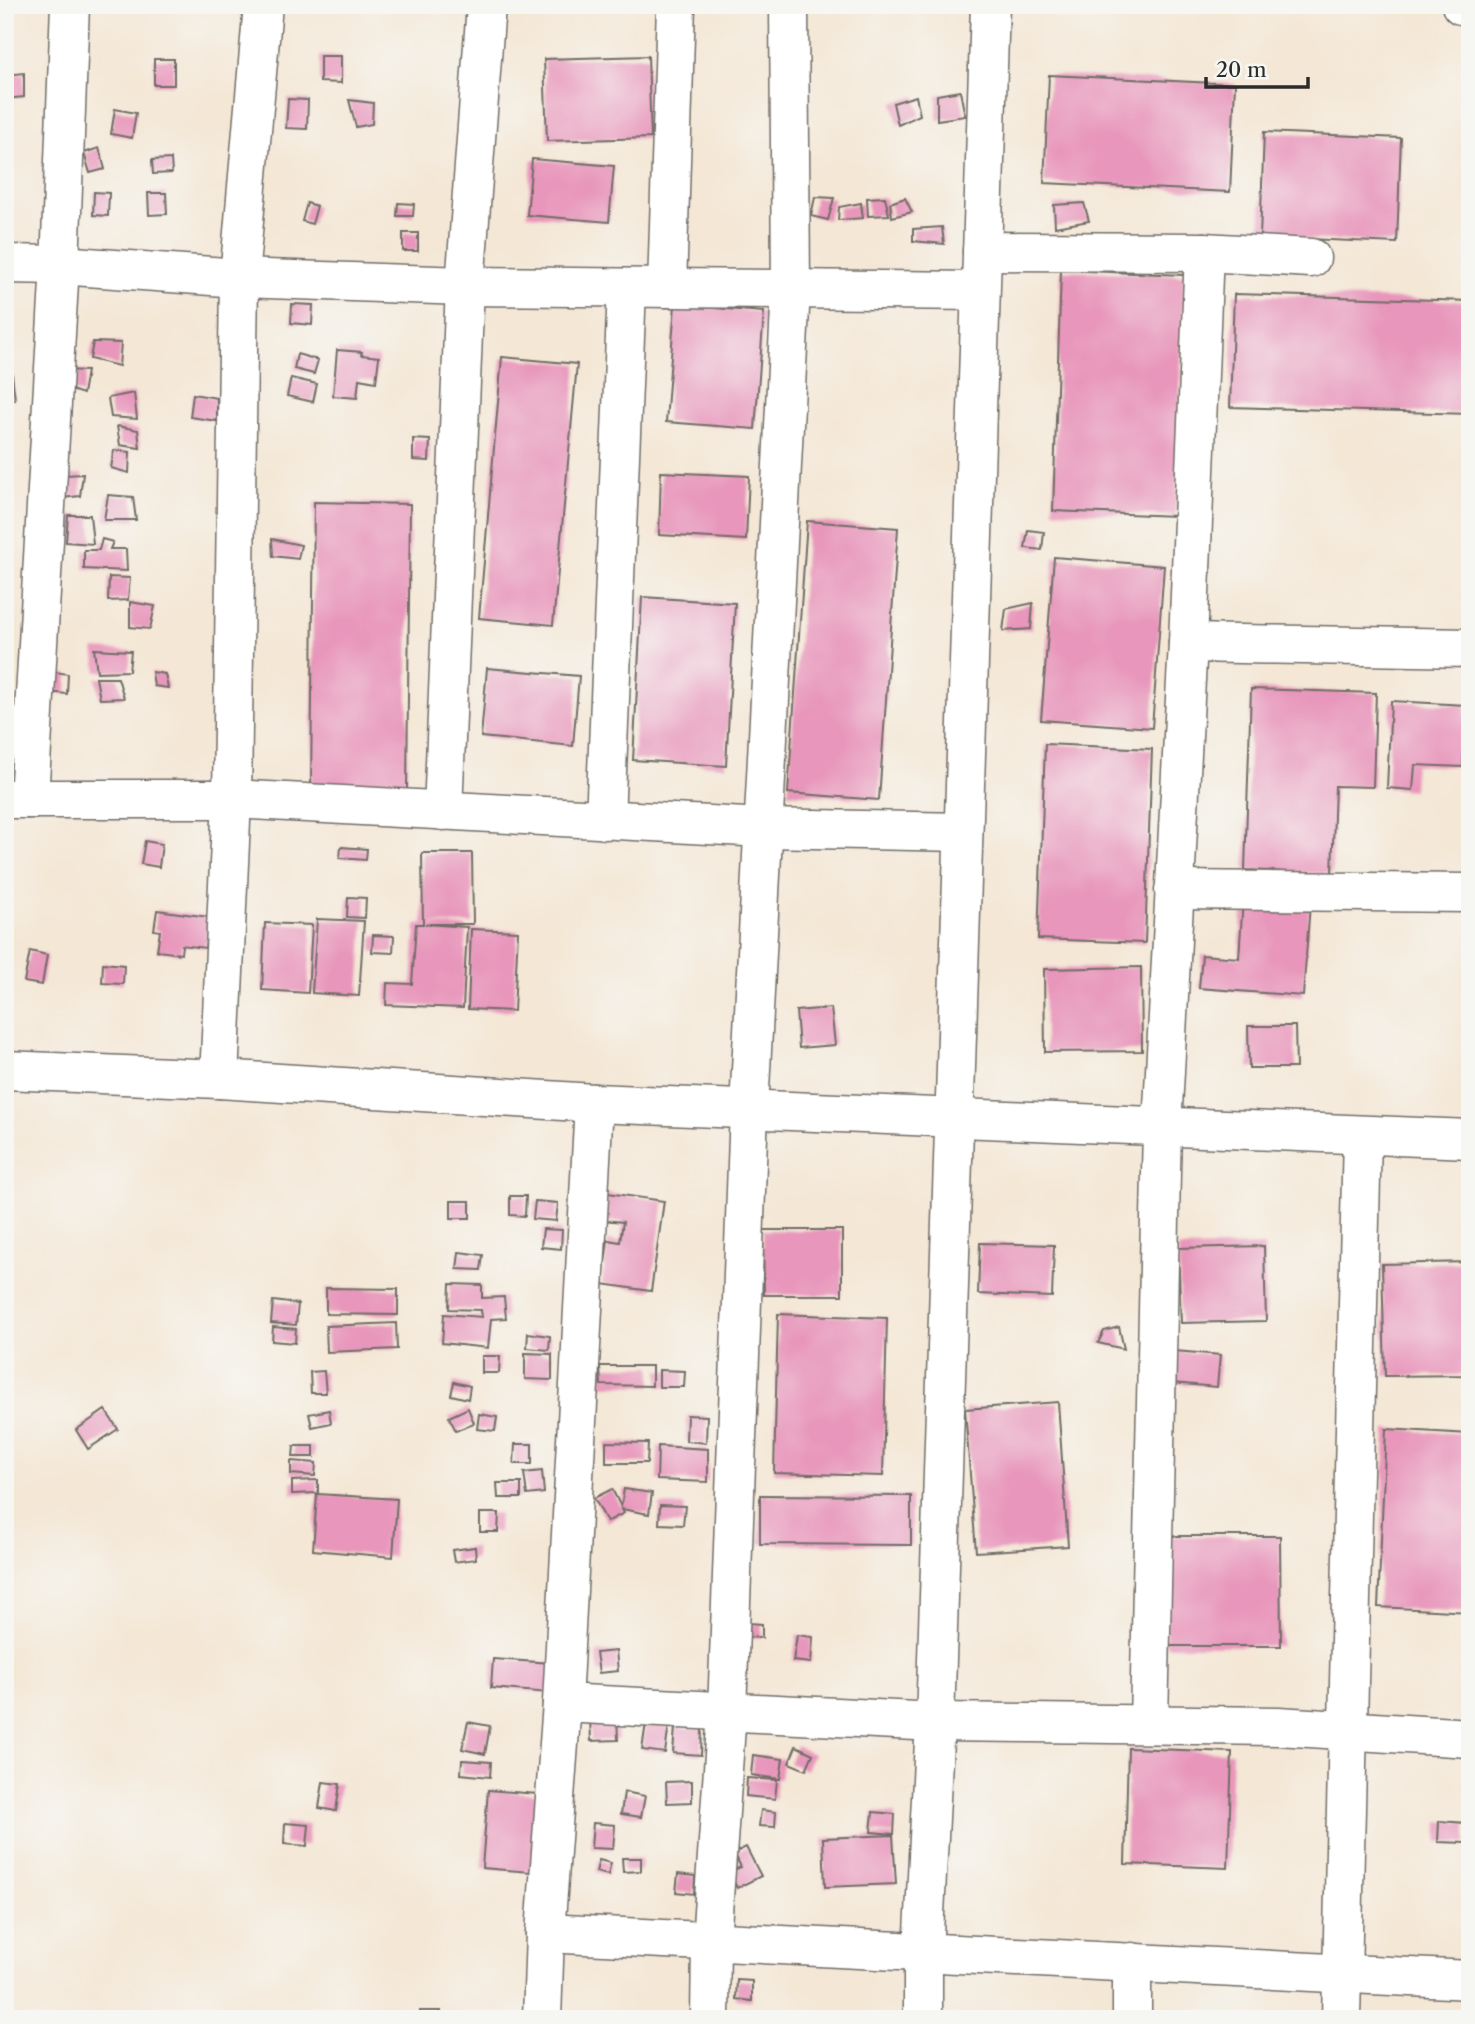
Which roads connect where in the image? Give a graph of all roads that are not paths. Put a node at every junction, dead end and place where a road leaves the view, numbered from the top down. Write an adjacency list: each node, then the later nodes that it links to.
1 (70, 5): 13 (street)
2 (262, 5): 14 (street)
3 (486, 5): 15 (street)
4 (676, 5): 17 (street)
5 (789, 5): 18 (street)
6 (990, 5): 9 (street)
7 (1461, 5): 8 (street)
8 (1470, 6)
9 (982, 251): 10 (street); 19 (street)
10 (1204, 252): 11 (street); 20 (street)
11 (1311, 258)
12 (5, 264): 13 (street)
13 (60, 265): 14 (street); 22 (street)
14 (239, 278): 15 (street); 23 (street)
15 (465, 286): 16 (street); 24 (street)
16 (626, 288): 17 (street); 25 (street)
17 (667, 288): 18 (street)
18 (791, 289): 19 (street); 26 (street)
19 (980, 291): 27 (street)
20 (1188, 643): 21 (street); 28 (street)
21 (1470, 648)
22 (17, 799): 23 (street)
23 (232, 799): 24 (street); 31 (street)
24 (443, 811): 25 (street)
25 (605, 820): 26 (street)
26 (764, 828): 27 (street); 33 (street)
27 (963, 832): 34 (street)
28 (1174, 890): 29 (street); 35 (street)
29 (1470, 893)
30 (5, 1070): 31 (street)
31 (219, 1079): 32 (street)
32 (594, 1103): 33 (street); 38 (street)
33 (749, 1109): 34 (street); 39 (street)
34 (954, 1117): 35 (street); 40 (street)
35 (1162, 1127): 36 (street); 41 (street)
36 (1362, 1135): 37 (street); 42 (street)
37 (1470, 1139)
38 (562, 1703): 39 (street); 44 (street)
39 (727, 1712): 40 (street); 45 (street)
40 (934, 1721): 41 (street); 46 (street)
41 (1149, 1724): 42 (street)
42 (1349, 1731): 43 (street); 48 (street)
43 (1470, 1738)
44 (545, 1933): 45 (street); 50 (street)
45 (711, 1941): 46 (street); 51 (street)
46 (923, 1952): 47 (street); 52 (street)
47 (1132, 1962): 48 (street); 53 (street)
48 (1343, 1973): 49 (street); 54 (street)
49 (1470, 1980)
50 (542, 2019)
51 (710, 2019)
52 (923, 2019)
53 (1132, 2019)
54 (1341, 2019)

